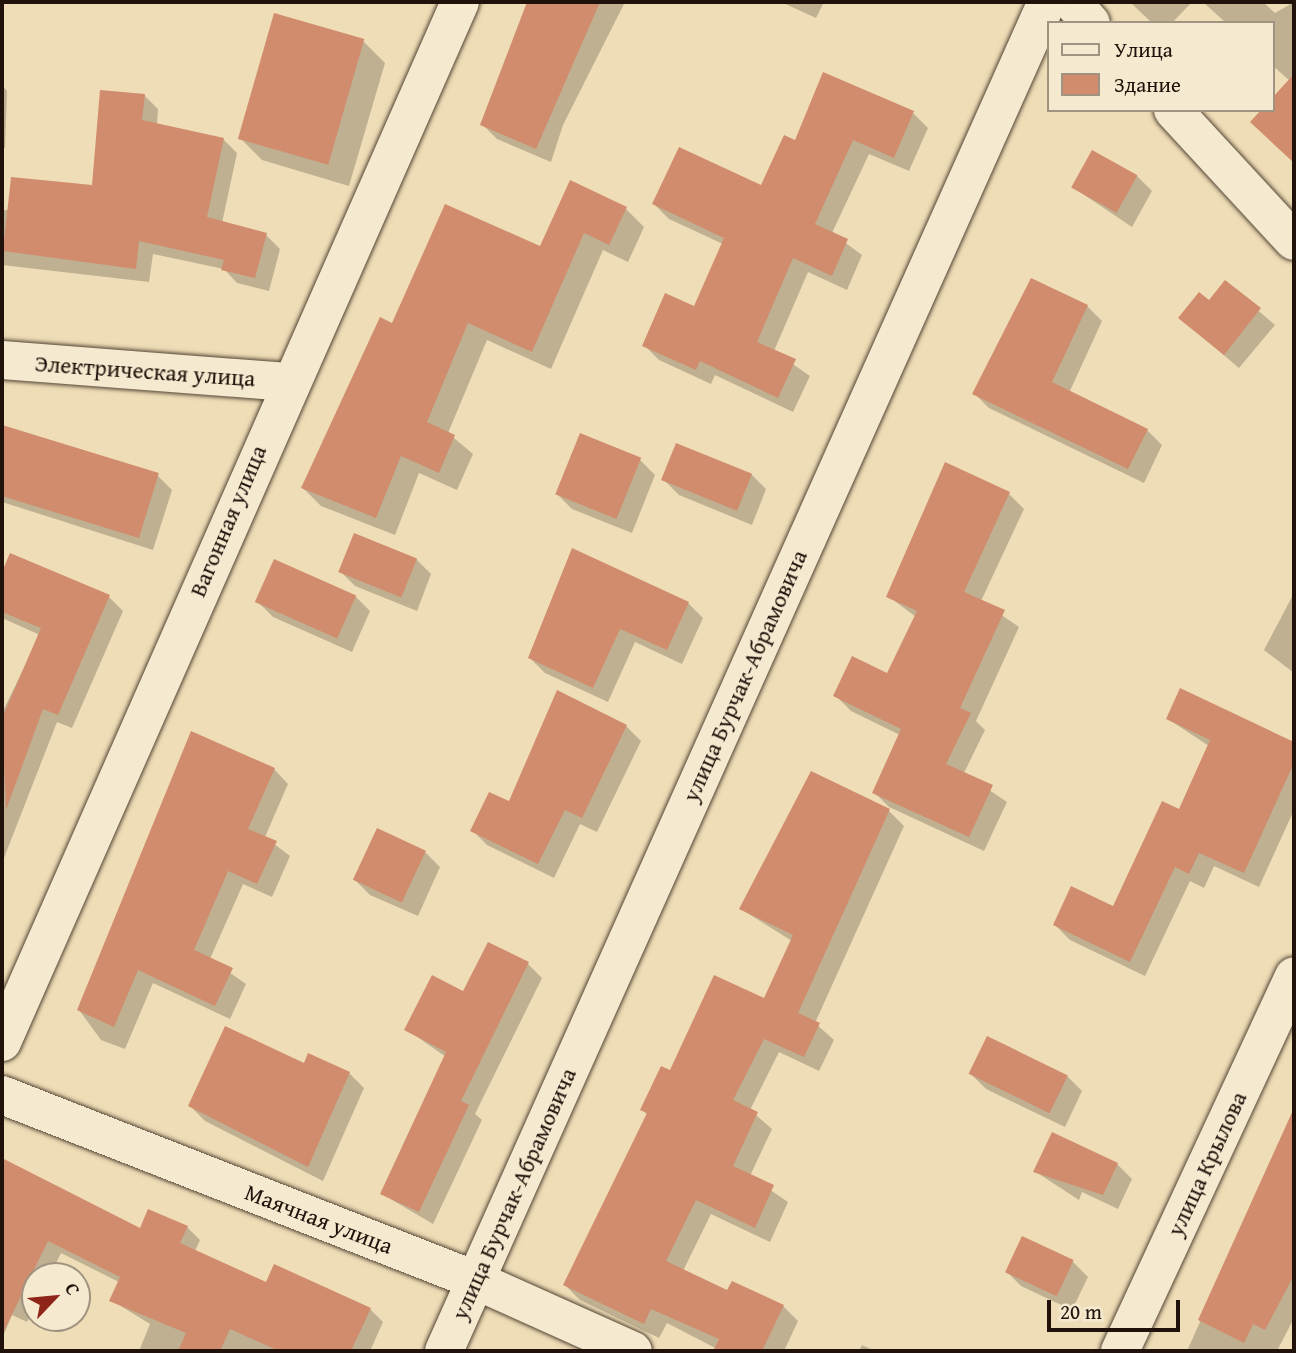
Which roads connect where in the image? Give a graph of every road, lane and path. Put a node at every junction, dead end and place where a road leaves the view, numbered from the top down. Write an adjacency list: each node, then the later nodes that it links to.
1 (460, 2): 8 (street, Вагонная улица)
2 (1047, 2): 12 (street, улица Бурчак-Абрамовича)
3 (1072, 2): 4 (street)
4 (1089, 21)
5 (1175, 112): 6 (street)
6 (1294, 240)
7 (2, 360): 8 (street, Электрическая улица)
8 (288, 382): 10 (street, Вагонная улица)
9 (1294, 976): 15 (street, улица Крылова)
10 (2, 1042)
11 (2, 1095): 12 (street, Маячная улица)
12 (475, 1280): 13 (street, улица Бурчак-Абрамовича); 14 (street, Маячная улица)
13 (443, 1351)
14 (633, 1351)
15 (1120, 1351)

